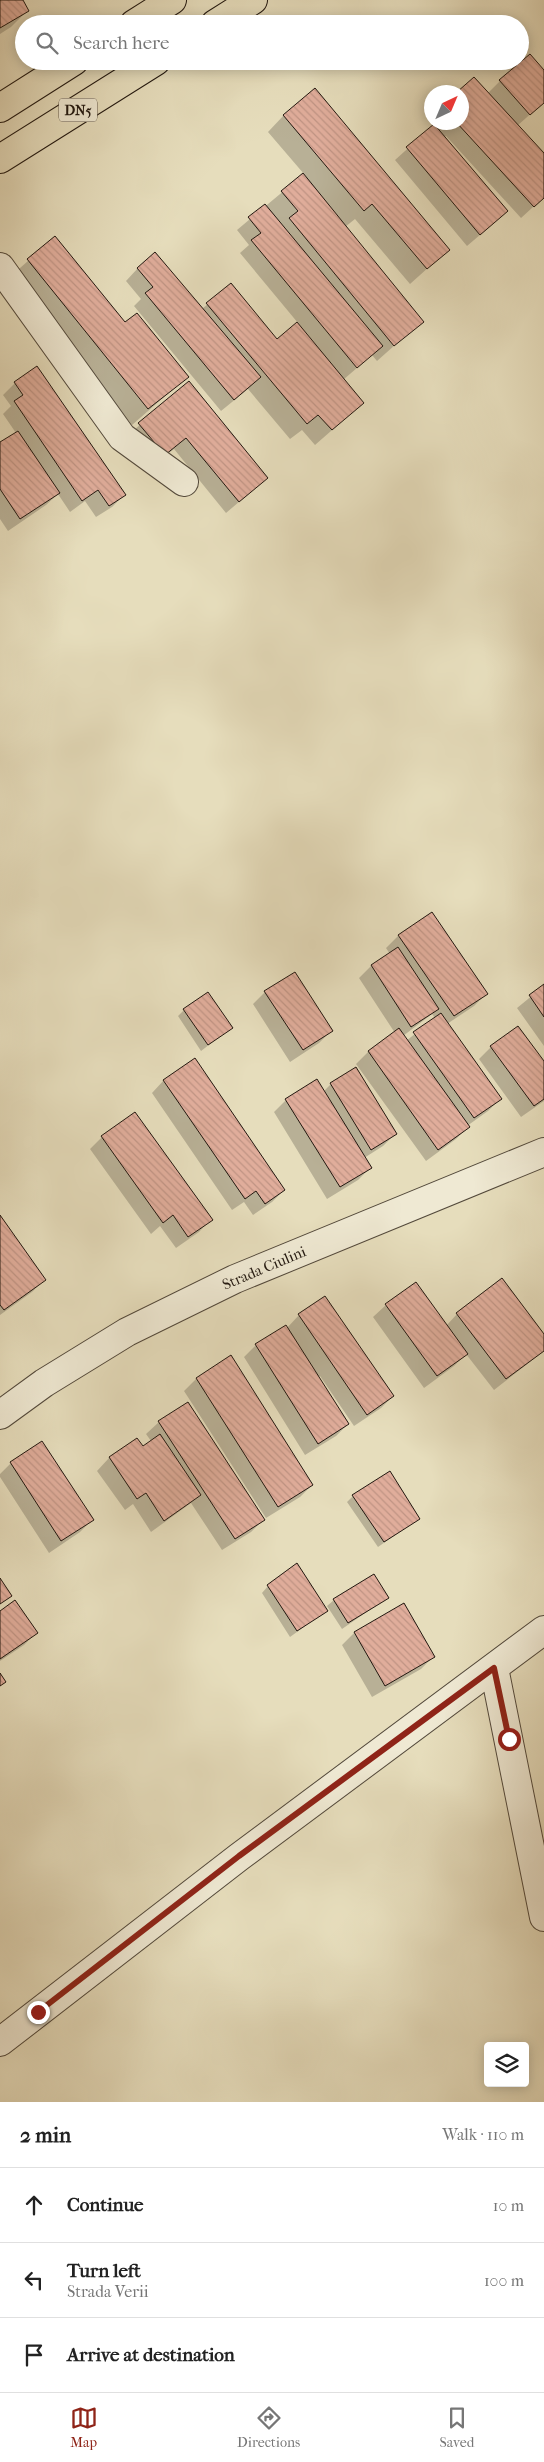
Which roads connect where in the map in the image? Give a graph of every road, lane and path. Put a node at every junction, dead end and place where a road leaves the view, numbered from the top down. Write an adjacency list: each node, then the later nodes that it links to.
1 (172, 0): 3 (highway)
2 (253, 0): 4 (highway)
3 (148, 15)
4 (230, 15)
5 (60, 70): 7 (highway)
6 (142, 70): 8 (highway, DN5)
7 (0, 108)
8 (0, 159)
9 (0, 267): 10 (street)
10 (184, 482)
11 (544, 1152): 12 (street, Strada Ciulini)
12 (0, 1415)
13 (544, 1630): 14 (street)
14 (494, 1668): 15 (street); 16 (street)
15 (544, 1917)
16 (0, 2042)

